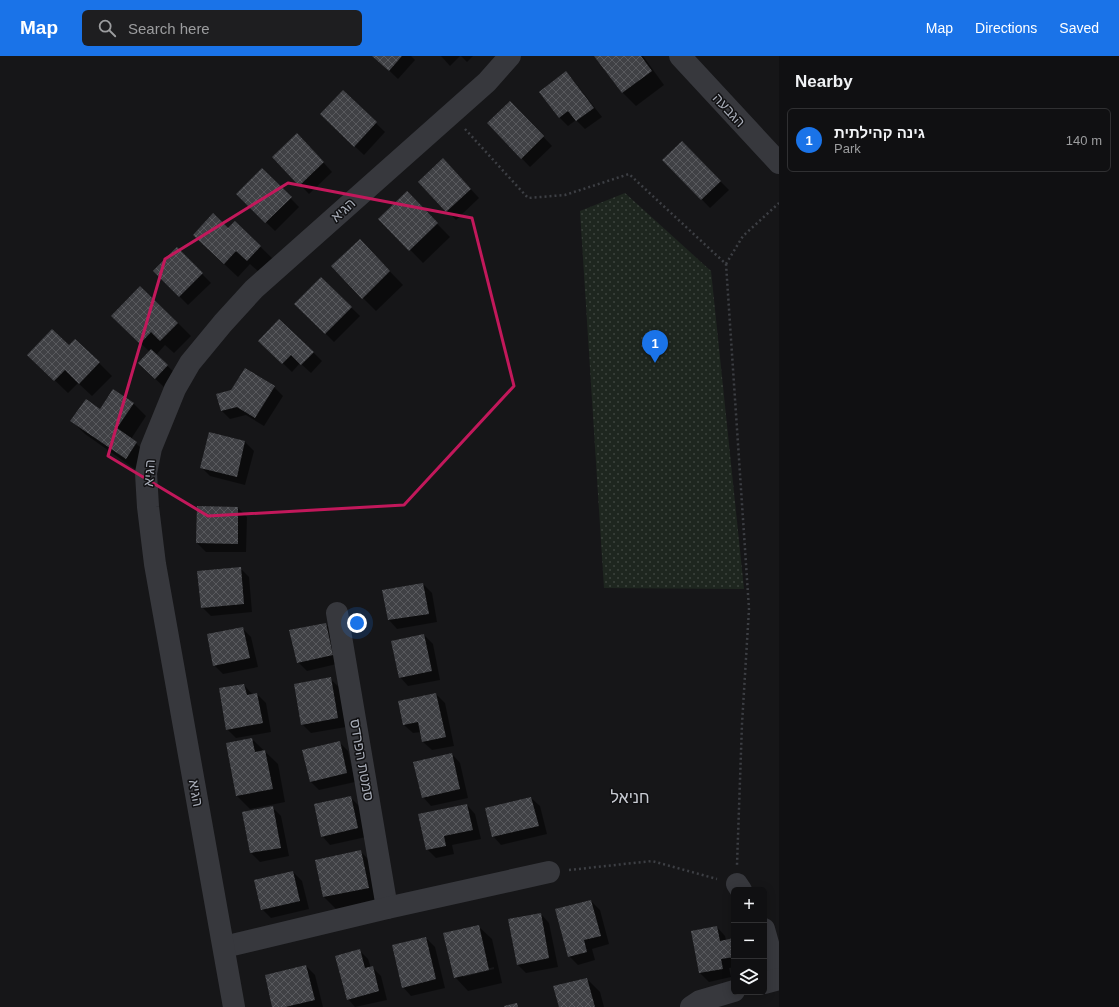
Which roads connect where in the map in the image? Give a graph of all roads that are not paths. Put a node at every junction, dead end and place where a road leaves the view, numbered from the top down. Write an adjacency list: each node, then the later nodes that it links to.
1 (510, 56): 4 (street, הגיא)
2 (523, 56): 4 (street, הגיא)
3 (680, 56): 5 (street, הגבעה)
4 (496, 72): 10 (street, הגיא)
5 (779, 164)
6 (337, 613): 8 (street, סמטת הפרדס)
7 (549, 872): 8 (street)
8 (387, 908): 10 (street)
9 (767, 940): 11 (street)
10 (224, 947): 15 (street, הגיא)
11 (779, 970)
12 (779, 979): 13 (street)
13 (767, 982)
14 (731, 992): 16 (street)
15 (234, 1007)
16 (691, 1007)

